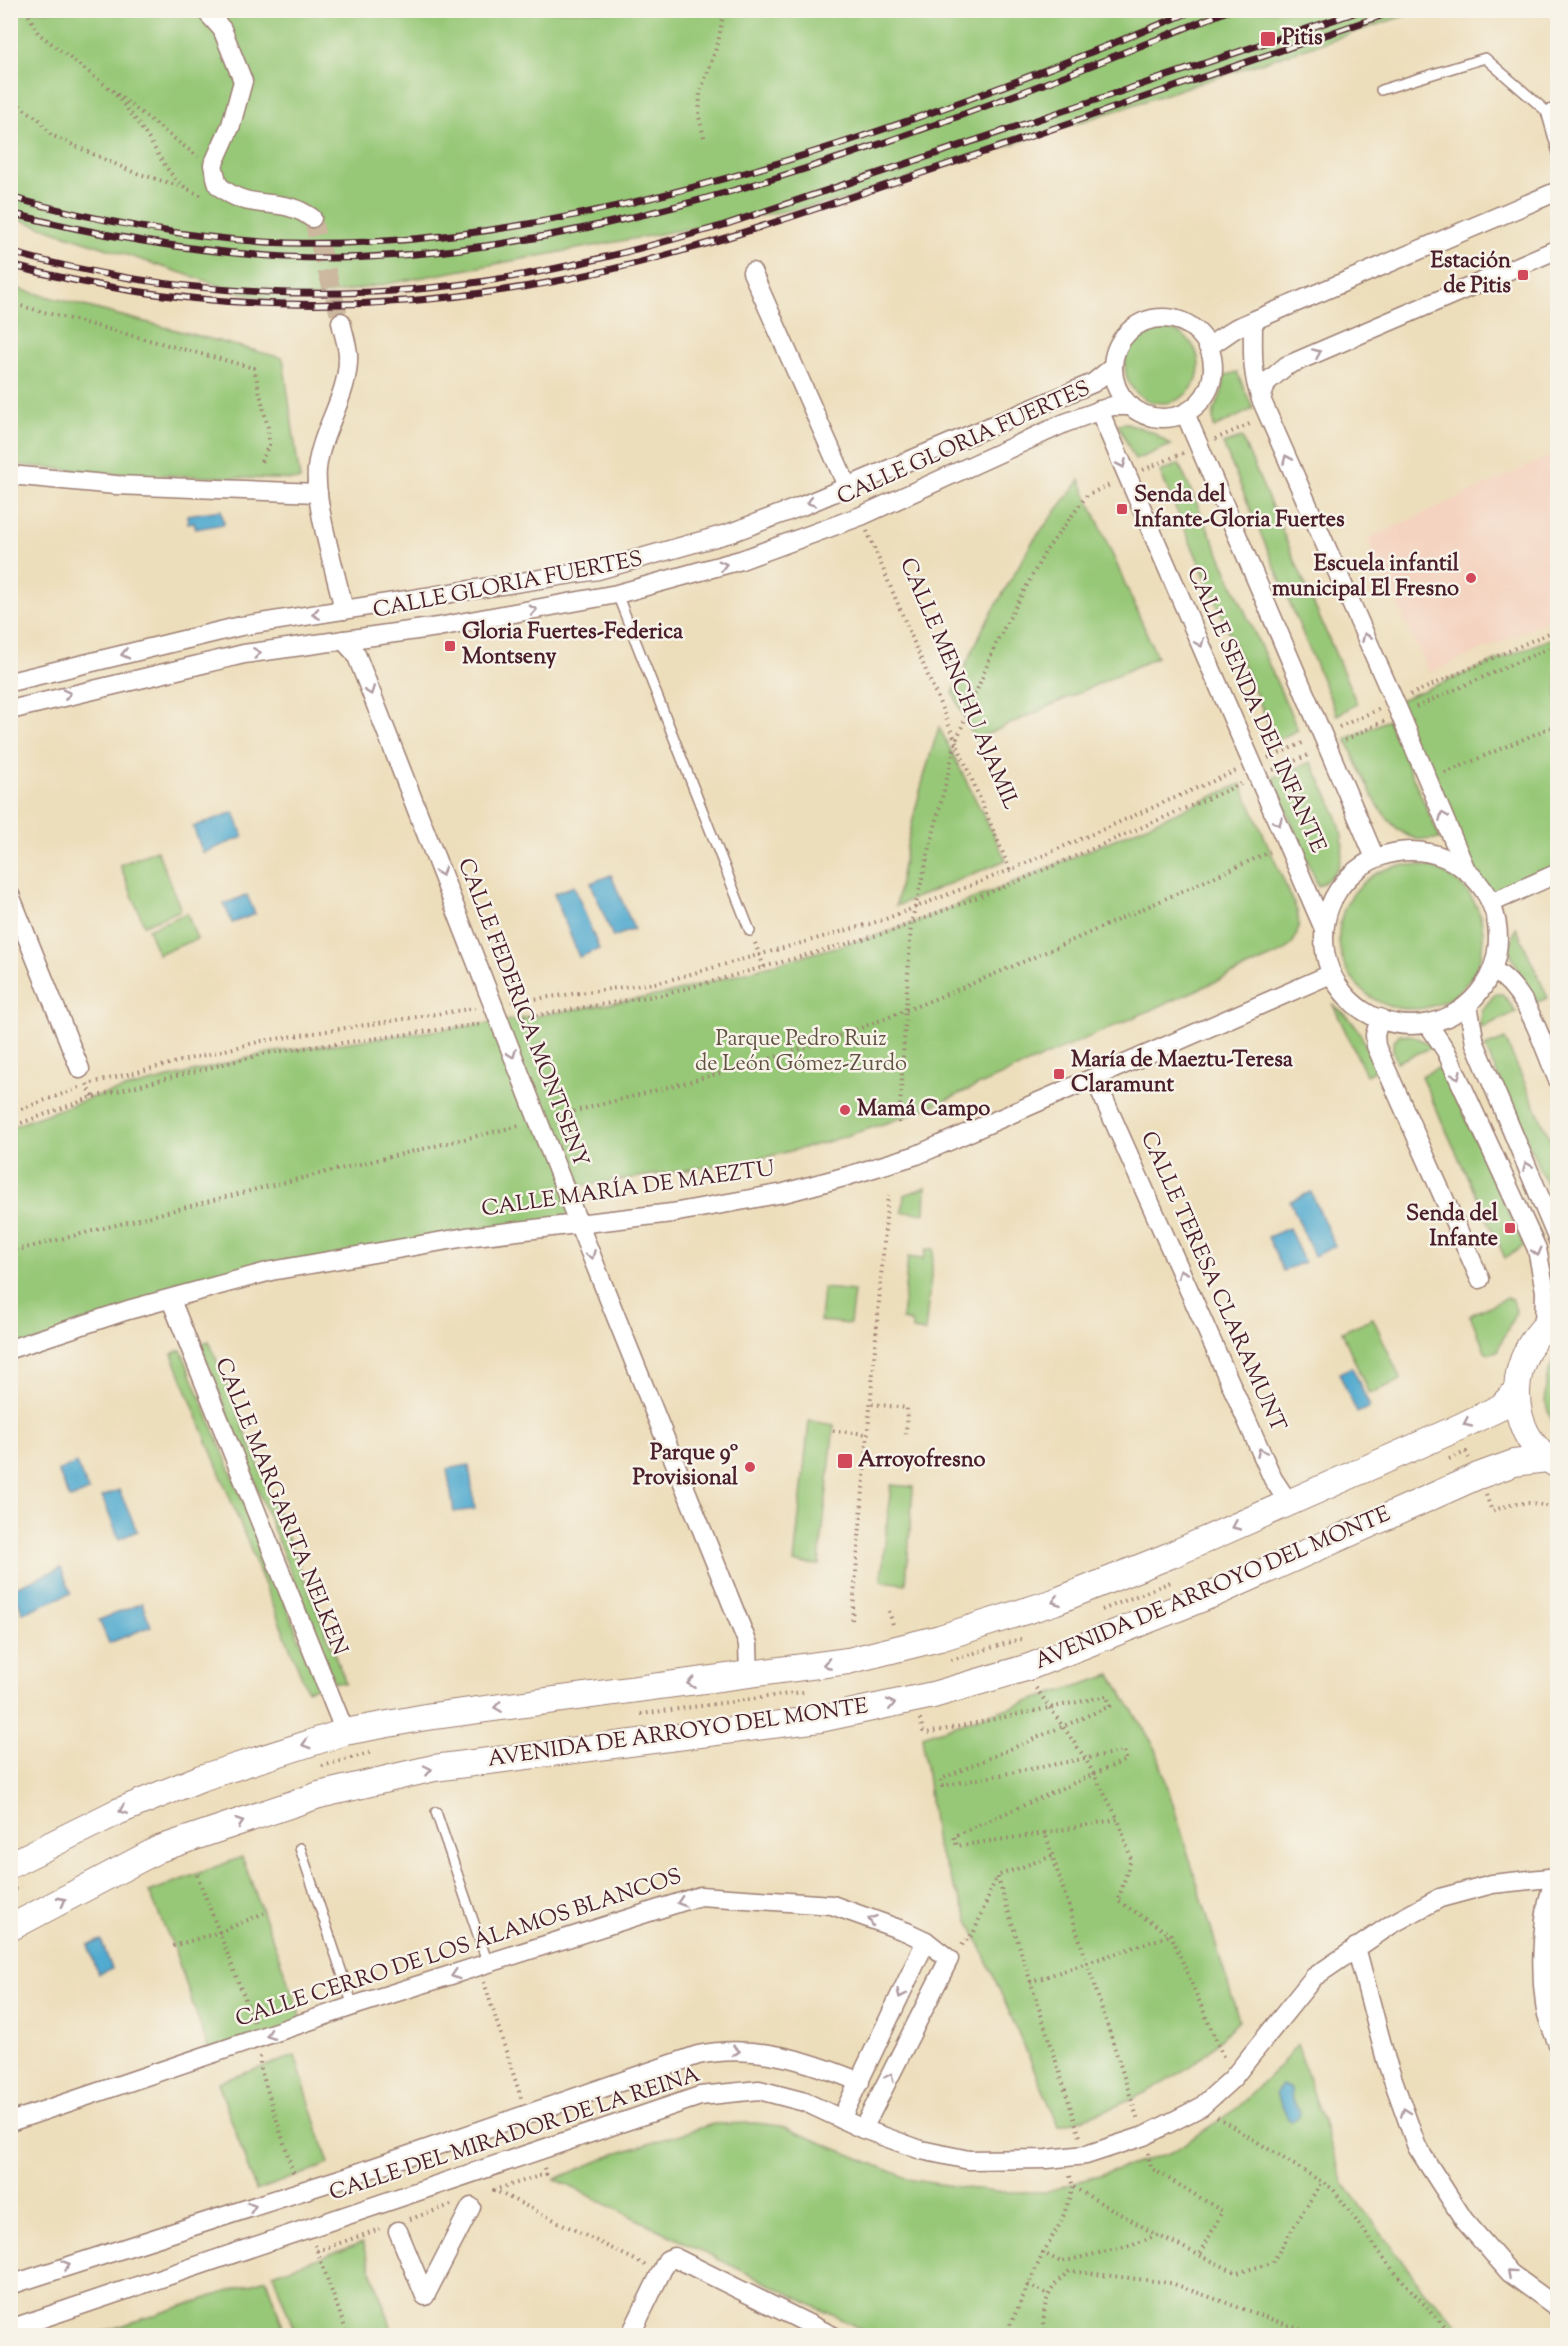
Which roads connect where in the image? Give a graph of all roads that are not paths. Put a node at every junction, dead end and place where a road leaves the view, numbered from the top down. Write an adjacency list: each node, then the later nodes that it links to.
1 (205, 10): 7 (street)
2 (1382, 90): 4 (lane)
3 (1557, 107): 4 (lane)
4 (1546, 111): 5 (lane)
5 (1557, 153)
6 (1557, 191): 10 (street)
7 (312, 218)
8 (1557, 249): 14 (street, one-way to 8)
9 (752, 272): 19 (street)
10 (1253, 321): 12 (street); 14 (street)
11 (341, 322): 20 (street)
12 (1208, 347): 13 (street); 17 (street)
13 (1113, 367): 15 (street); 19 (street, CALLE GLORIA FUERTES)
14 (1264, 390): 27 (street, one-way to 14)
15 (1131, 406): 16 (street, CALLE GLORIA FUERTES); 17 (street)
16 (1099, 410): 21 (street, CALLE GLORIA FUERTES, one-way to 16); 31 (street, CALLE SENDA DEL INFANTE, one-way to 31)
17 (1185, 413): 26 (street)
18 (10, 475): 20 (street)
19 (848, 488): 22 (street, CALLE GLORIA FUERTES, one-way to 22)
20 (318, 493): 22 (street)
21 (617, 594): 23 (street, CALLE GLORIA FUERTES, one-way to 21); 32 (lane)
22 (344, 610): 24 (street, CALLE GLORIA FUERTES, one-way to 24)
23 (343, 640): 25 (street, CALLE GLORIA FUERTES, one-way to 23); 41 (street, CALLE FEDERICA MONTSENY, one-way to 41)
24 (10, 682)
25 (10, 710)
26 (1376, 858): 27 (street); 31 (street)
27 (1466, 870): 30 (street)
28 (1557, 873): 30 (street)
29 (10, 895): 38 (street)
30 (1491, 903): 33 (street)
31 (1324, 929): 34 (street)
32 (750, 931)
33 (1493, 970): 35 (street); 40 (street)
34 (1331, 974): 36 (street); 39 (street, CALLE MARÍA DE MAEZTU)
35 (1468, 1005): 37 (street); 42 (street, one-way to 35)
36 (1380, 1018): 37 (street); 43 (street)
37 (1428, 1024): 45 (street, one-way to 45)
38 (80, 1069)
39 (1095, 1079): 41 (street, CALLE MARÍA DE MAEZTU); 49 (street, CALLE TERESA CLARAMUNT, one-way to 39)
40 (1557, 1080)
41 (579, 1225): 44 (street, CALLE MARÍA DE MAEZTU); 50 (street, CALLE FEDERICA MONTSENY, one-way to 50)
42 (1557, 1240)
43 (1480, 1279)
44 (171, 1300): 46 (street, CALLE MARÍA DE MAEZTU); 51 (street, CALLE MARGARITA NELKEN)
45 (1550, 1321): 47 (street)
46 (10, 1349)
47 (1515, 1392): 48 (street); 49 (street, one-way to 49)
48 (1552, 1462): 56 (street, AVENIDA DE ARROYO DEL MONTE, one-way to 48)
49 (1289, 1503): 50 (street, one-way to 50)
50 (749, 1676): 51 (street, one-way to 51)
51 (345, 1732): 54 (street, one-way to 54)
52 (436, 1812): 59 (lane)
53 (300, 1848): 60 (lane)
54 (10, 1865)
55 (1557, 1876): 58 (street, CALLE DEL MIRADOR DE LA REINA); 61 (street)
56 (10, 1928)
57 (926, 1941): 59 (street, CALLE CERRO DE LOS ÁLAMOS BLANCOS, one-way to 59); 62 (street, one-way to 62); 65 (street, CALLE CERRO DE LOS ÁLAMOS BLANCOS, one-way to 57)
58 (1356, 1947): 65 (street, CALLE DEL MIRADOR DE LA REINA); 69 (street, one-way to 58)
59 (484, 1966): 60 (street, CALLE CERRO DE LOS ÁLAMOS BLANCOS, one-way to 60)
60 (353, 2006): 64 (street, CALLE CERRO DE LOS ÁLAMOS BLANCOS, one-way to 64)
61 (1557, 2044)
62 (860, 2082): 63 (street); 68 (street, CALLE DEL MIRADOR DE LA REINA, one-way to 62)
63 (841, 2119): 65 (street, CALLE DEL MIRADOR DE LA REINA); 70 (street, CALLE DEL MIRADOR DE LA REINA)
64 (10, 2122)
65 (863, 2129)
66 (471, 2207): 67 (street)
67 (398, 2231)
68 (10, 2285)
69 (1557, 2308)
70 (10, 2329)
71 (630, 2336): 72 (street)
72 (834, 2336)

